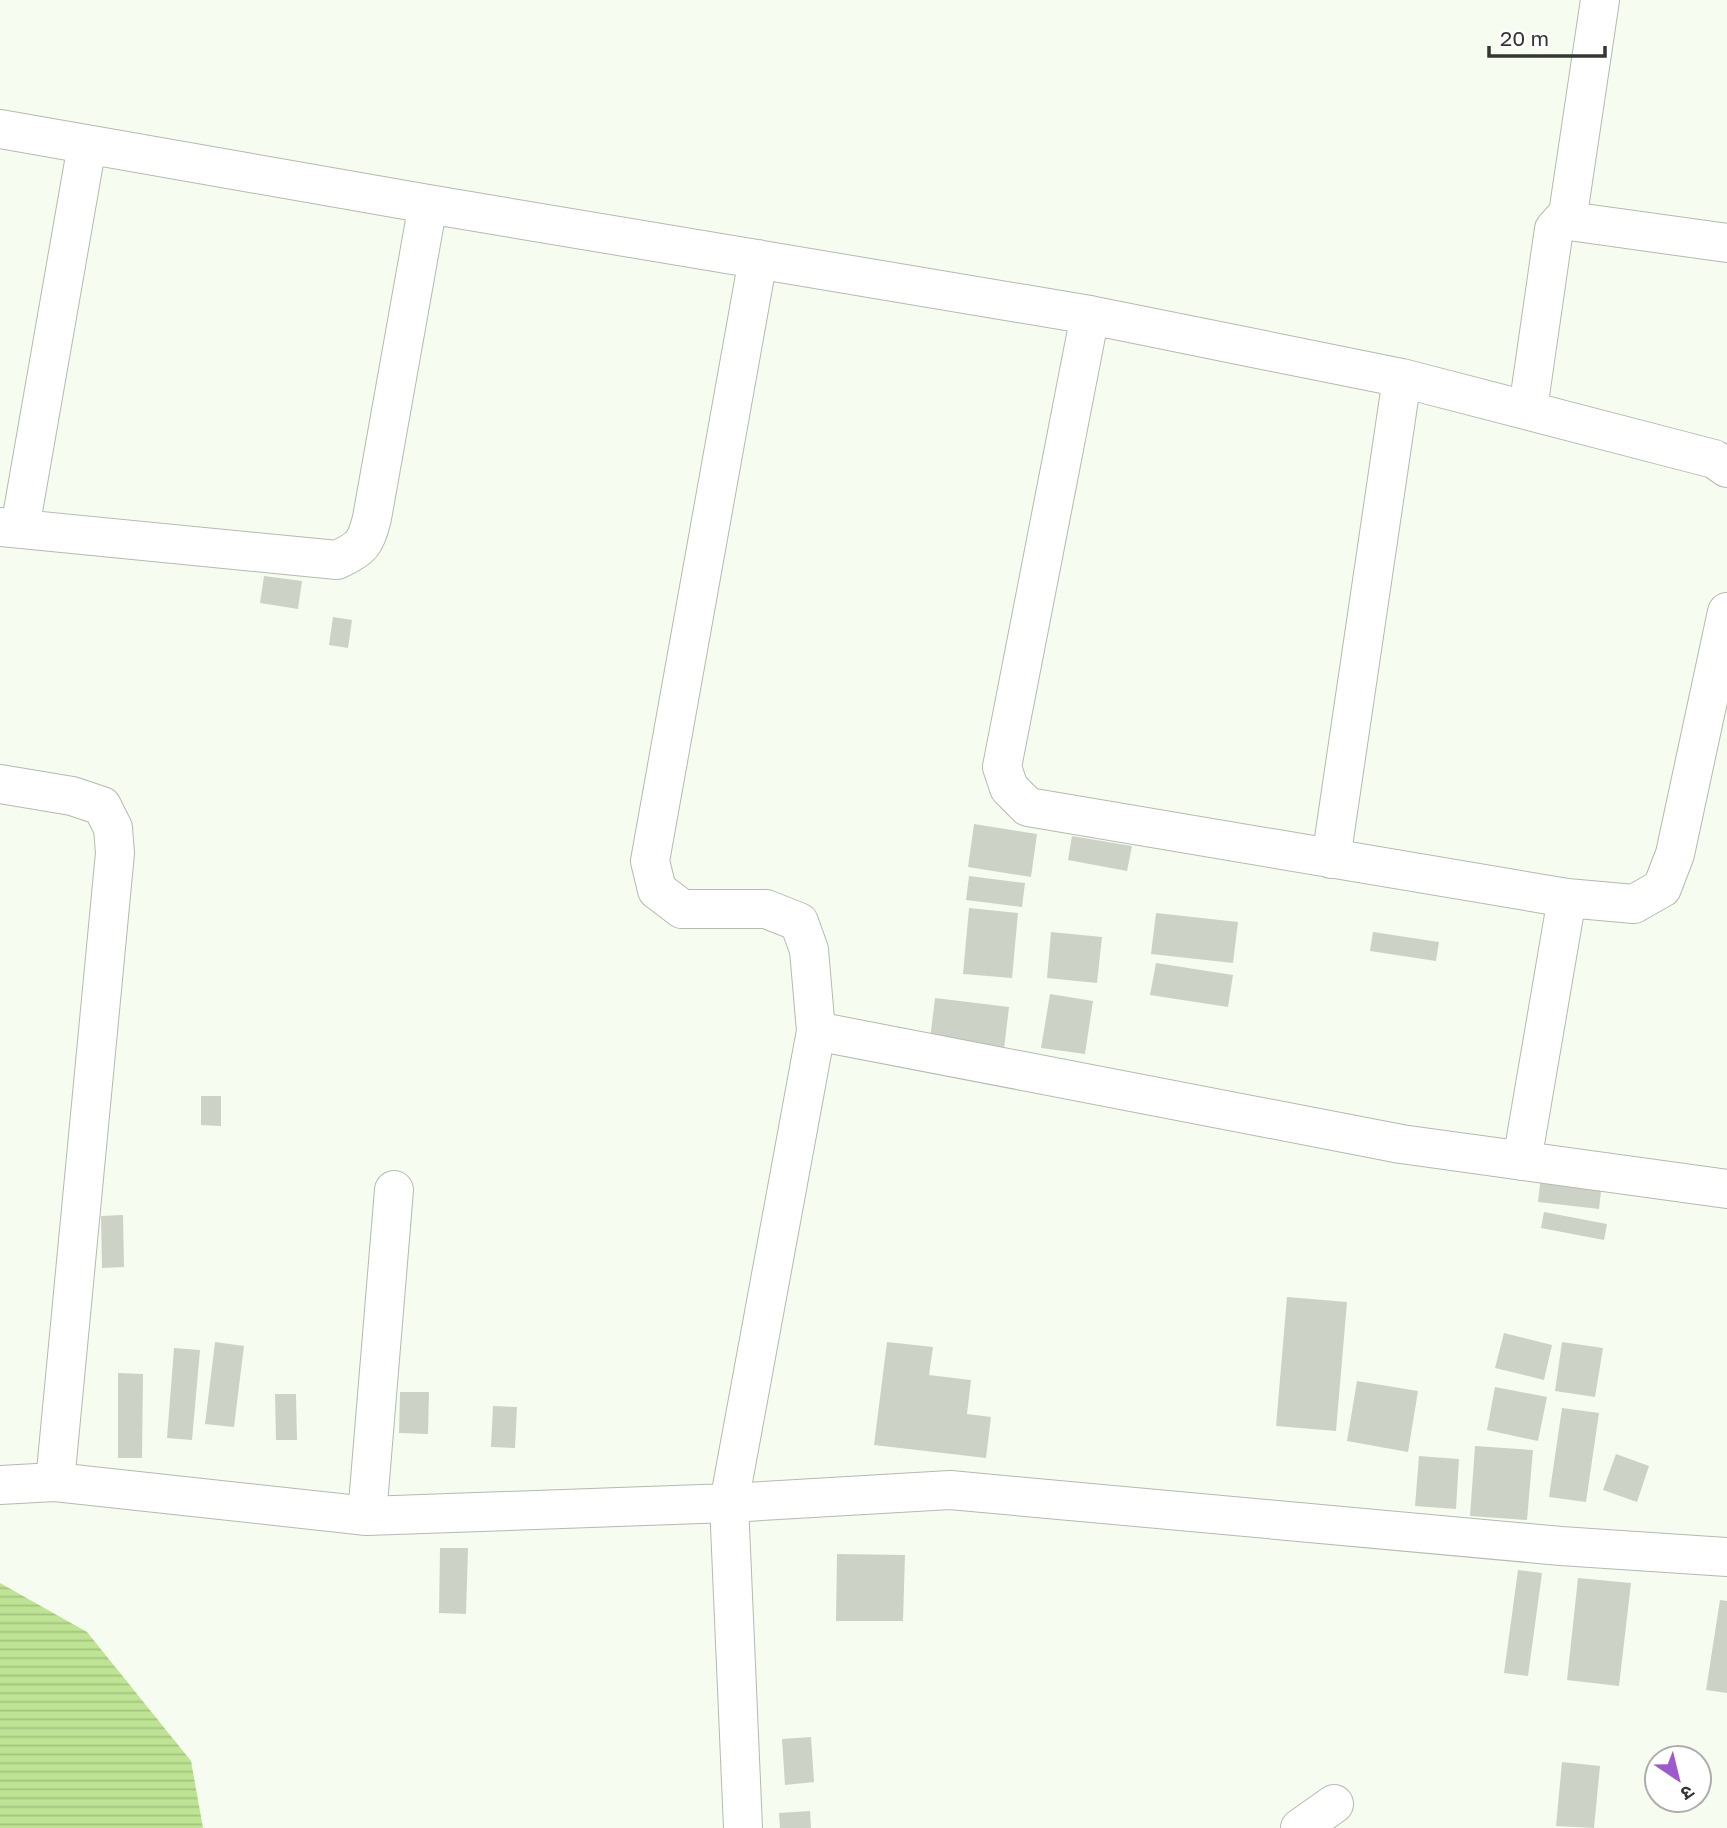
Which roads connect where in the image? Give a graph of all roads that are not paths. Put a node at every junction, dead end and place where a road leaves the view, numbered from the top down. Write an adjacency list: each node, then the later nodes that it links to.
1 (1600, 0): 5 (street)
2 (0, 129): 3 (street)
3 (87, 145): 4 (street); 12 (street)
4 (428, 204): 7 (street); 12 (street)
5 (1566, 221): 6 (street); 10 (street)
6 (1727, 243)
7 (758, 259): 8 (street); 17 (street)
8 (1090, 315): 9 (street); 15 (street)
9 (1402, 378): 10 (street); 15 (street)
10 (1528, 410): 11 (street)
11 (1727, 468)
12 (10, 528)
13 (1727, 612): 16 (street)
14 (0, 784): 21 (street)
15 (1331, 859): 16 (street)
16 (1567, 898): 18 (street)
17 (816, 1031): 18 (street); 23 (street)
18 (1522, 1161): 20 (street)
19 (394, 1189): 24 (street)
20 (1727, 1189)
21 (55, 1482): 22 (street); 24 (street)
22 (0, 1485)
23 (729, 1503): 24 (street); 25 (street); 27 (street)
24 (367, 1516)
25 (1727, 1557)
26 (1334, 1804): 28 (street)
27 (743, 1828)
28 (1300, 1828)

